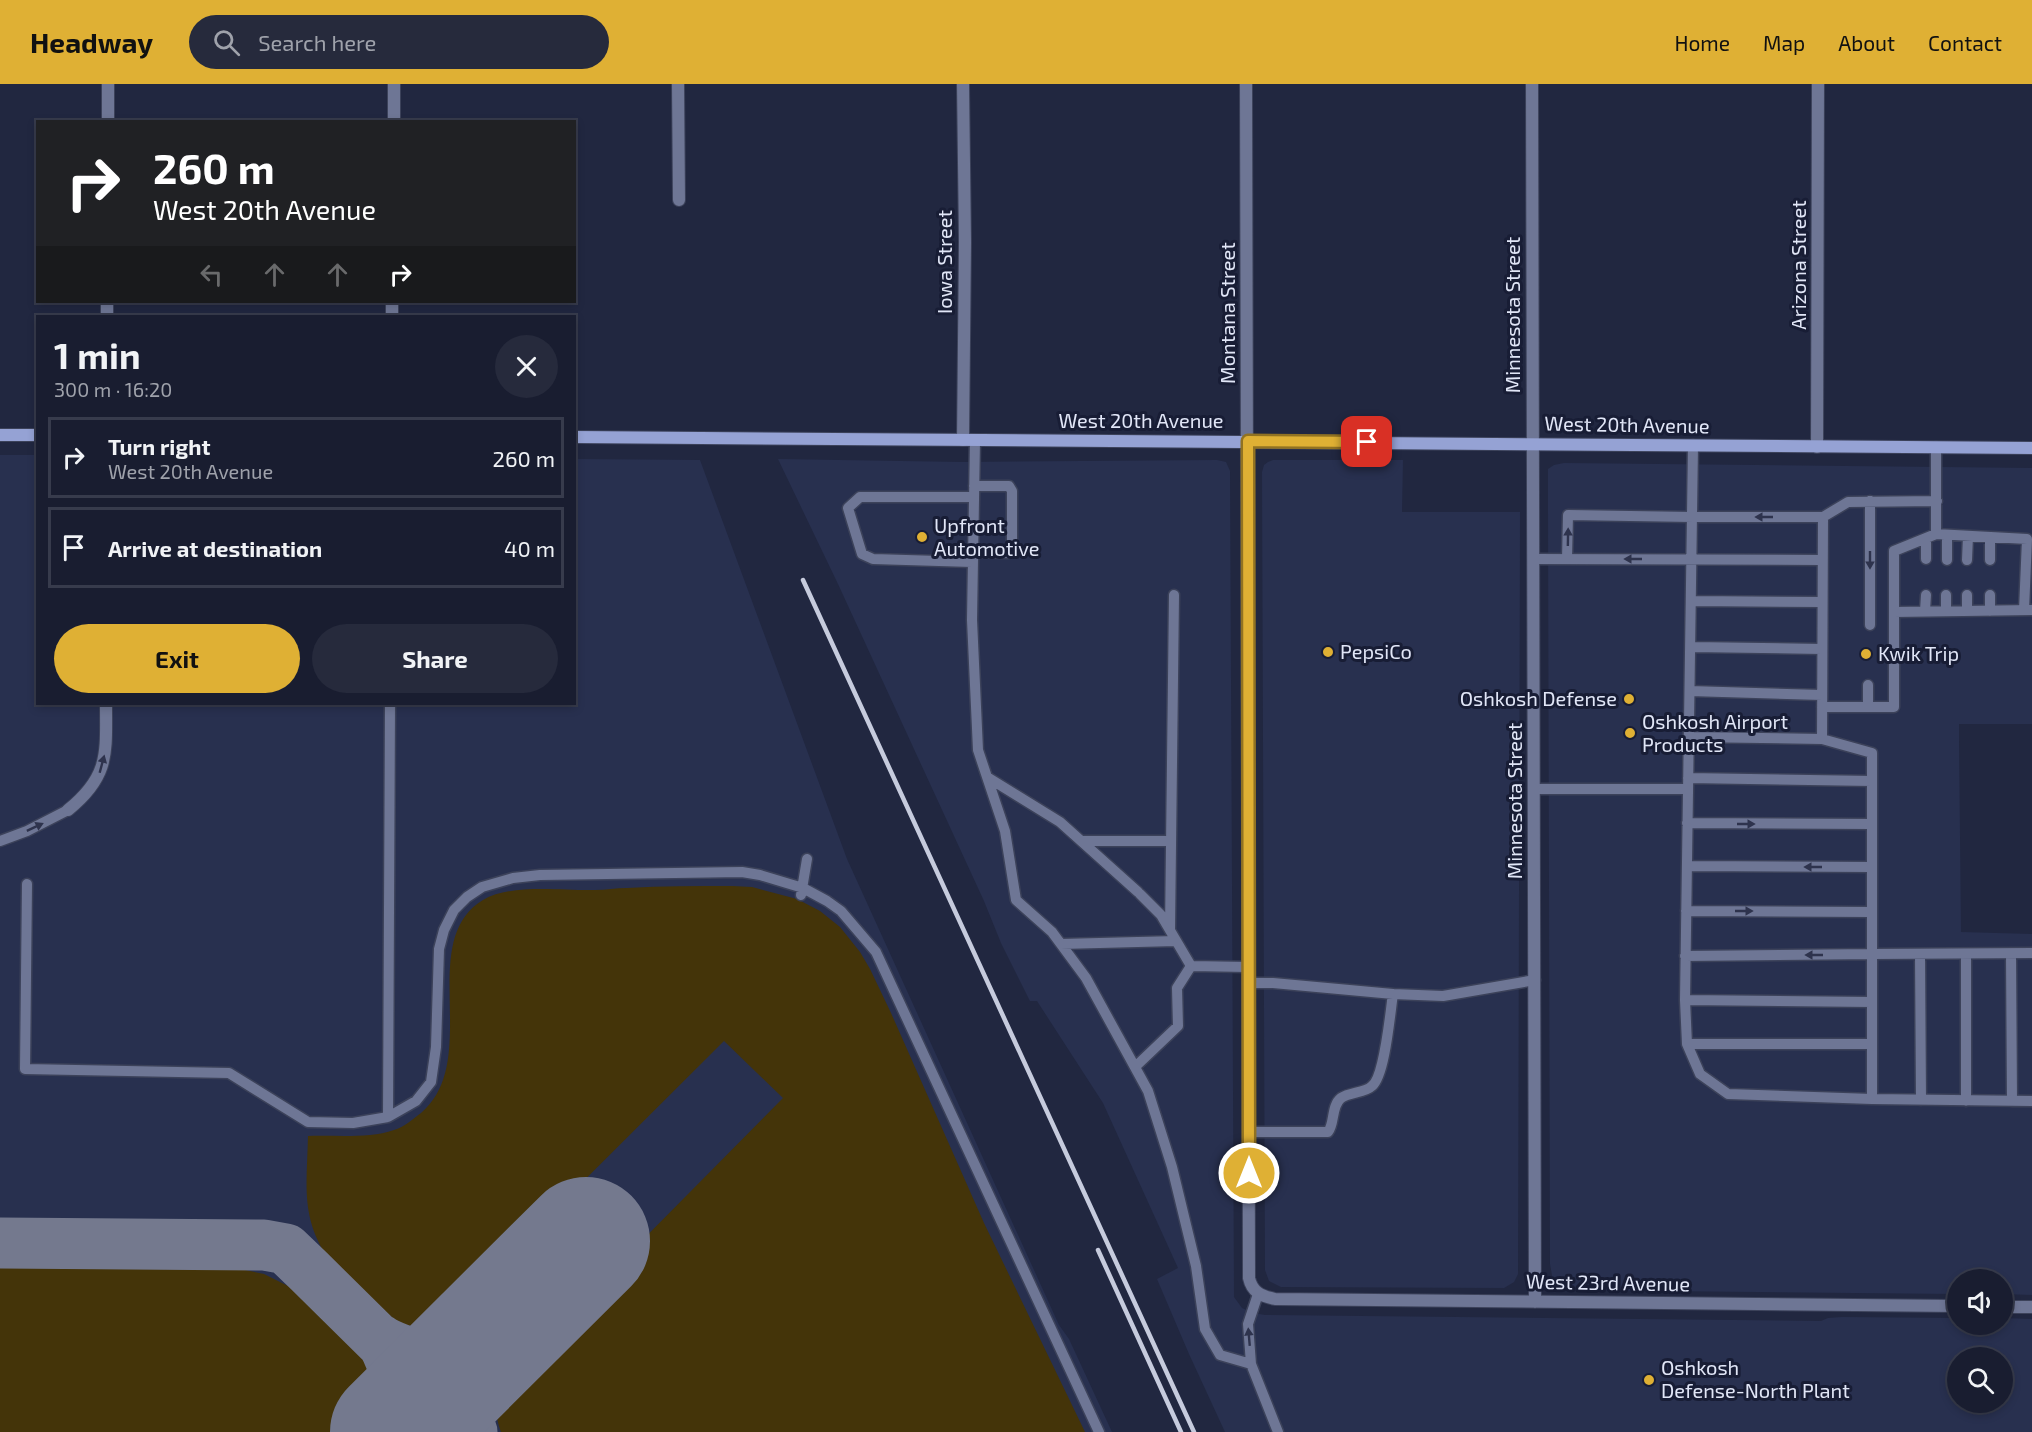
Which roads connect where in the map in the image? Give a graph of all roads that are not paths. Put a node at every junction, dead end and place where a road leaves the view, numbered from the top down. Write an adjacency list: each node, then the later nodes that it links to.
1 (108, 84): 8 (street)
2 (394, 84): 9 (street)
3 (678, 84): 10 (street)
4 (963, 84): 14 (street, Iowa Street)
5 (1246, 84): 15 (street, Montana Street)
6 (1532, 84): 16 (street, Minnesota Street)
7 (1818, 84): 18 (street, Arizona Street)
8 (108, 120)
9 (394, 120)
10 (679, 200)
11 (0, 435): 12 (main road)
12 (36, 435)
13 (576, 437): 14 (main road, West 20th Avenue)
14 (969, 440): 15 (main road, West 20th Avenue); 21 (lane)
15 (1248, 441): 16 (main road, West 20th Avenue); 90 (street, Montana Street)
16 (1534, 443): 17 (main road, West 20th Avenue); 30 (street, Minnesota Street)
17 (1693, 445): 18 (main road, West 20th Avenue); 24 (lane)
18 (1817, 447): 19 (main road, West 20th Avenue)
19 (1936, 447): 20 (main road, West 20th Avenue); 23 (lane)
20 (2032, 448)
21 (974, 492): 29 (lane); 29 (lane); 29 (lane)
22 (1869, 501): 23 (lane); 25 (lane); 51 (lane, one-way to 51)
23 (1937, 501): 26 (lane)
24 (1692, 517): 25 (lane, one-way to 24); 31 (lane, one-way to 24); 33 (lane)
25 (1823, 517): 34 (lane)
26 (1937, 536): 27 (lane); 32 (lane); 35 (lane); 50 (lane)
27 (1968, 536): 28 (lane); 36 (lane)
28 (1990, 537): 37 (lane); 45 (lane)
29 (973, 557): 63 (lane)
30 (1534, 559): 31 (lane); 66 (street, Minnesota Street)
31 (1567, 559): 33 (lane, one-way to 31)
32 (1926, 559)
33 (1692, 560): 34 (lane); 43 (lane)
34 (1822, 560): 44 (lane)
35 (1947, 560)
36 (1968, 560)
37 (1990, 560)
38 (1174, 595): 70 (lane)
39 (1926, 595): 46 (lane)
40 (1946, 595): 47 (lane)
41 (1968, 595): 48 (lane)
42 (1990, 595): 49 (lane)
43 (1692, 601): 44 (lane); 52 (lane)
44 (1822, 602): 53 (lane)
45 (2028, 610): 49 (lane)
46 (1925, 611): 47 (lane); 50 (lane)
47 (1946, 611): 48 (lane)
48 (1967, 611): 49 (lane)
49 (1990, 611)
50 (1894, 612): 60 (lane)
51 (1869, 625)
52 (1691, 646): 53 (lane); 55 (lane)
53 (1822, 649): 56 (lane)
54 (1868, 685): 60 (lane)
55 (1690, 691): 56 (lane); 61 (lane)
56 (1822, 695): 59 (lane)
57 (106, 705): 67 (street, one-way to 57)
58 (390, 705): 104 (lane)
59 (1822, 707): 60 (lane); 62 (lane)
60 (1868, 707)
61 (1689, 737): 62 (lane); 65 (lane)
62 (1822, 739): 64 (lane)
63 (987, 777): 72 (lane); 82 (lane)
64 (1872, 781): 65 (lane); 69 (lane)
65 (1688, 783): 66 (lane); 68 (lane)
66 (1534, 789): 91 (street, Minnesota Street)
67 (68, 810): 71 (lane, one-way to 67)
68 (1687, 823): 69 (lane, one-way to 69); 74 (lane)
69 (1872, 824): 75 (lane)
70 (1171, 840): 72 (lane); 80 (lane)
71 (0, 841)
72 (1083, 842): 80 (lane)
73 (807, 859): 77 (lane)
74 (1686, 866): 75 (lane, one-way to 74); 78 (lane)
75 (1872, 867): 79 (lane)
76 (27, 884): 104 (lane)
77 (802, 891): 104 (lane); 112 (lane)
78 (1686, 911): 79 (lane, one-way to 79); 88 (lane)
79 (1872, 912): 84 (lane)
80 (1170, 930): 81 (lane)
81 (1176, 941): 82 (lane); 89 (lane)
82 (1061, 944): 98 (lane)
83 (2032, 953): 87 (lane)
84 (1872, 954): 85 (lane); 88 (lane, one-way to 88); 95 (lane)
85 (1920, 954): 86 (lane); 100 (lane)
86 (1966, 954): 87 (lane); 101 (lane)
87 (2011, 954): 102 (lane)
88 (1685, 956): 94 (lane)
89 (1191, 966): 90 (lane); 98 (lane)
90 (1248, 967): 92 (street, Montana Street)
91 (1535, 980): 93 (lane); 107 (street, Minnesota Street)
92 (1248, 983): 93 (lane); 105 (street, Montana Street)
93 (1393, 994): 105 (lane)
94 (1685, 1000): 95 (lane); 96 (lane)
95 (1872, 1002): 97 (lane)
96 (1687, 1044): 97 (lane); 99 (lane)
97 (1872, 1044): 99 (lane)
98 (1135, 1067): 111 (lane)
99 (1872, 1099): 100 (lane)
100 (1921, 1100): 101 (lane)
101 (1966, 1101): 102 (lane)
102 (2012, 1101): 103 (lane)
103 (2032, 1101)
104 (388, 1117)
105 (1249, 1132): 106 (street, Montana Street)
106 (1258, 1294): 107 (street, West 23rd Avenue); 111 (lane, one-way to 106)
107 (1535, 1302): 108 (street, West 23rd Avenue)
108 (1947, 1306)
109 (2013, 1307): 110 (street)
110 (2032, 1307)
111 (1251, 1364): 113 (lane)
112 (1099, 1432)
113 (1278, 1432)

